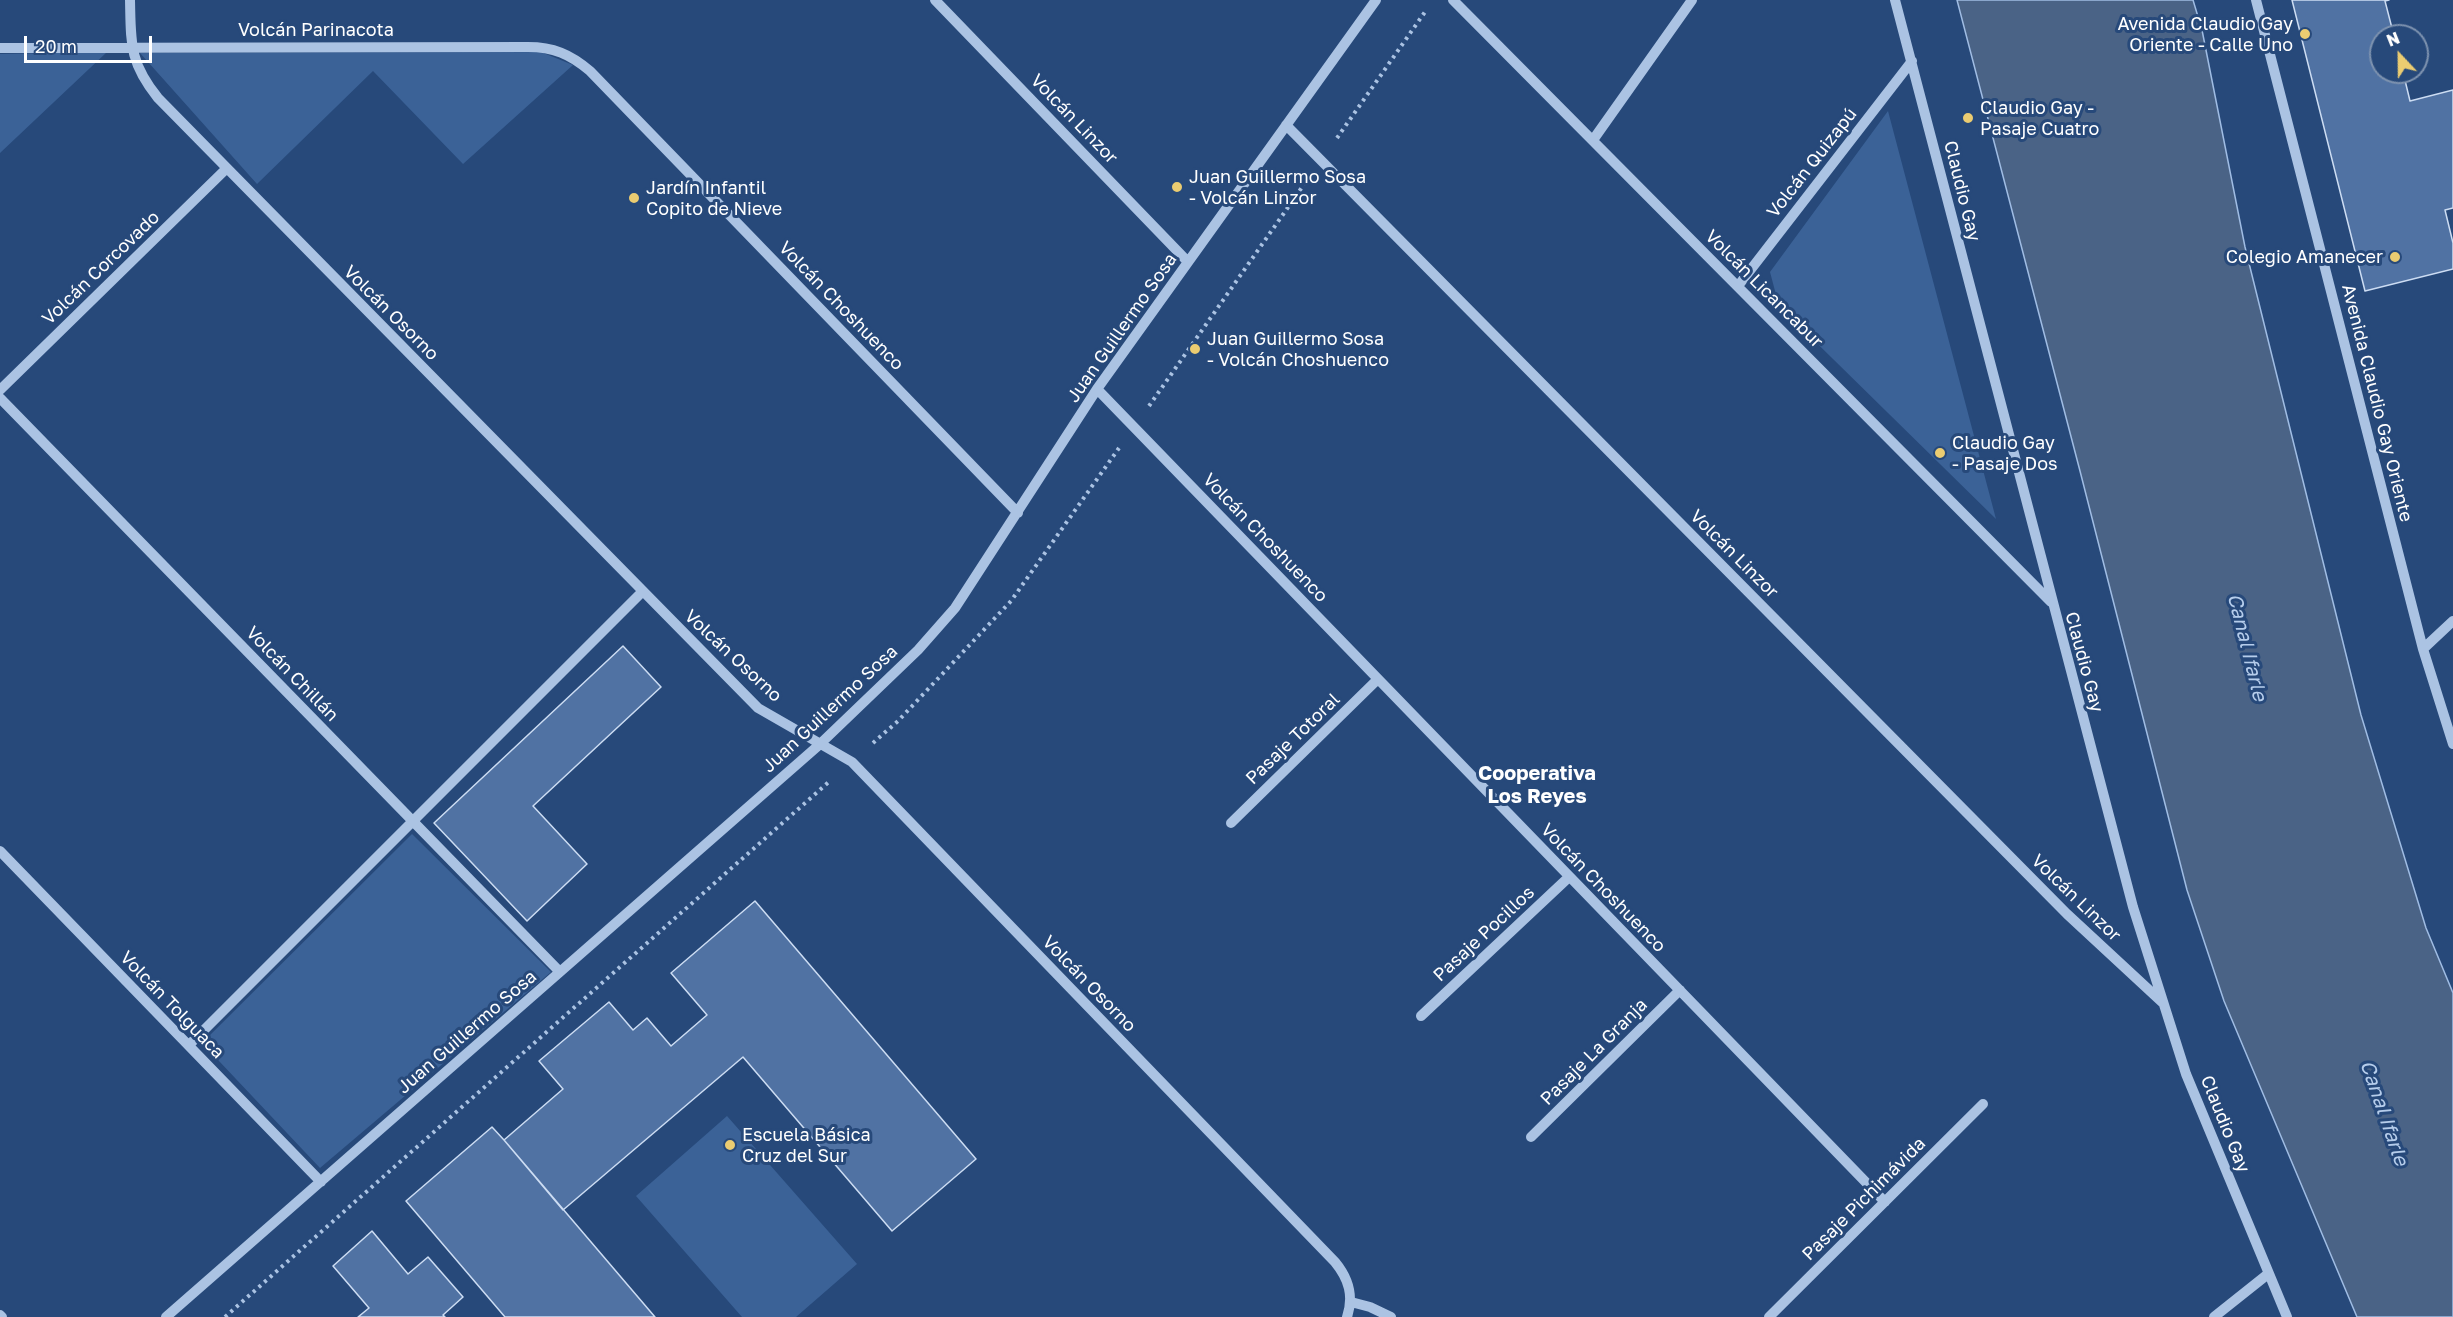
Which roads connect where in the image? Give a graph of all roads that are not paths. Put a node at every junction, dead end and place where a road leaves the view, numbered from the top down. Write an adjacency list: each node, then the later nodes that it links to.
1 (130, 0): 8 (street, Volcán Osorno)
2 (935, 0): 15 (street, Volcán Linzor)
3 (1376, 0): 12 (street, Juan Guillermo Sosa)
4 (1453, 0): 13 (street, Volcán Licancabur)
5 (1692, 0): 13 (street)
6 (1895, 0): 11 (street, Claudio Gay)
7 (2256, 0): 24 (street, Avenida Claudio Gay Oriente)
8 (131, 46): 9 (street, Volcán Parinacota); 10 (street, Volcán Parinacota); 14 (street, Volcán Osorno)
9 (0, 48)
10 (559, 50): 20 (street, Volcán Choshuenco)
11 (1912, 60): 16 (street, Volcán Quizapú); 22 (street, Claudio Gay)
12 (1286, 125): 15 (street, Juan Guillermo Sosa); 34 (street, Volcán Linzor)
13 (1593, 140): 16 (street, Volcán Licancabur)
14 (226, 169): 18 (street, Volcán Corcovado); 21 (street, Volcán Osorno)
15 (1188, 262): 17 (street, Juan Guillermo Sosa)
16 (1738, 286): 22 (street, Volcán Licancabur)
17 (1097, 389): 20 (street, Juan Guillermo Sosa); 25 (street, Volcán Choshuenco)
18 (0, 390)
19 (0, 399): 28 (street, Volcán Chillán)
20 (1018, 513): 27 (street, Juan Guillermo Sosa)
21 (643, 591): 27 (street, Volcán Osorno); 28 (street)
22 (2051, 602): 34 (street, Claudio Gay)
23 (2453, 621): 24 (street)
24 (2423, 649): 26 (street, Avenida Claudio Gay Oriente)
25 (1378, 679): 29 (street, Pasaje Totoral); 31 (street, Volcán Choshuenco)
26 (2453, 744)
27 (819, 745): 32 (street, Juan Guillermo Sosa); 42 (street, Volcán Osorno)
28 (413, 821): 32 (street, Volcán Chillán); 36 (street)
29 (1231, 823)
30 (0, 850): 36 (street, Volcán Tolguaca)
31 (1569, 877): 33 (street, Volcán Choshuenco); 35 (street, Pasaje Pocillos)
32 (560, 972): 39 (street, Juan Guillermo Sosa)
33 (1680, 990): 38 (street, Pasaje La Granja); 40 (street, Volcán Choshuenco)
34 (2162, 1002): 41 (street, Claudio Gay)
35 (1421, 1016)
36 (189, 1045): 39 (street, Volcán Tolguaca)
37 (1983, 1104): 40 (street, Pasaje Pichimávida)
38 (1531, 1137)
39 (321, 1182): 43 (street, Juan Guillermo Sosa)
40 (1885, 1202): 46 (street, Pasaje Pichimávida)
41 (2268, 1274): 47 (street); 48 (street, Claudio Gay)
42 (1351, 1302): 44 (street); 45 (street)
43 (166, 1317)
44 (1347, 1317)
45 (1391, 1317)
46 (1769, 1317)
47 (2214, 1317)
48 (2287, 1317)

